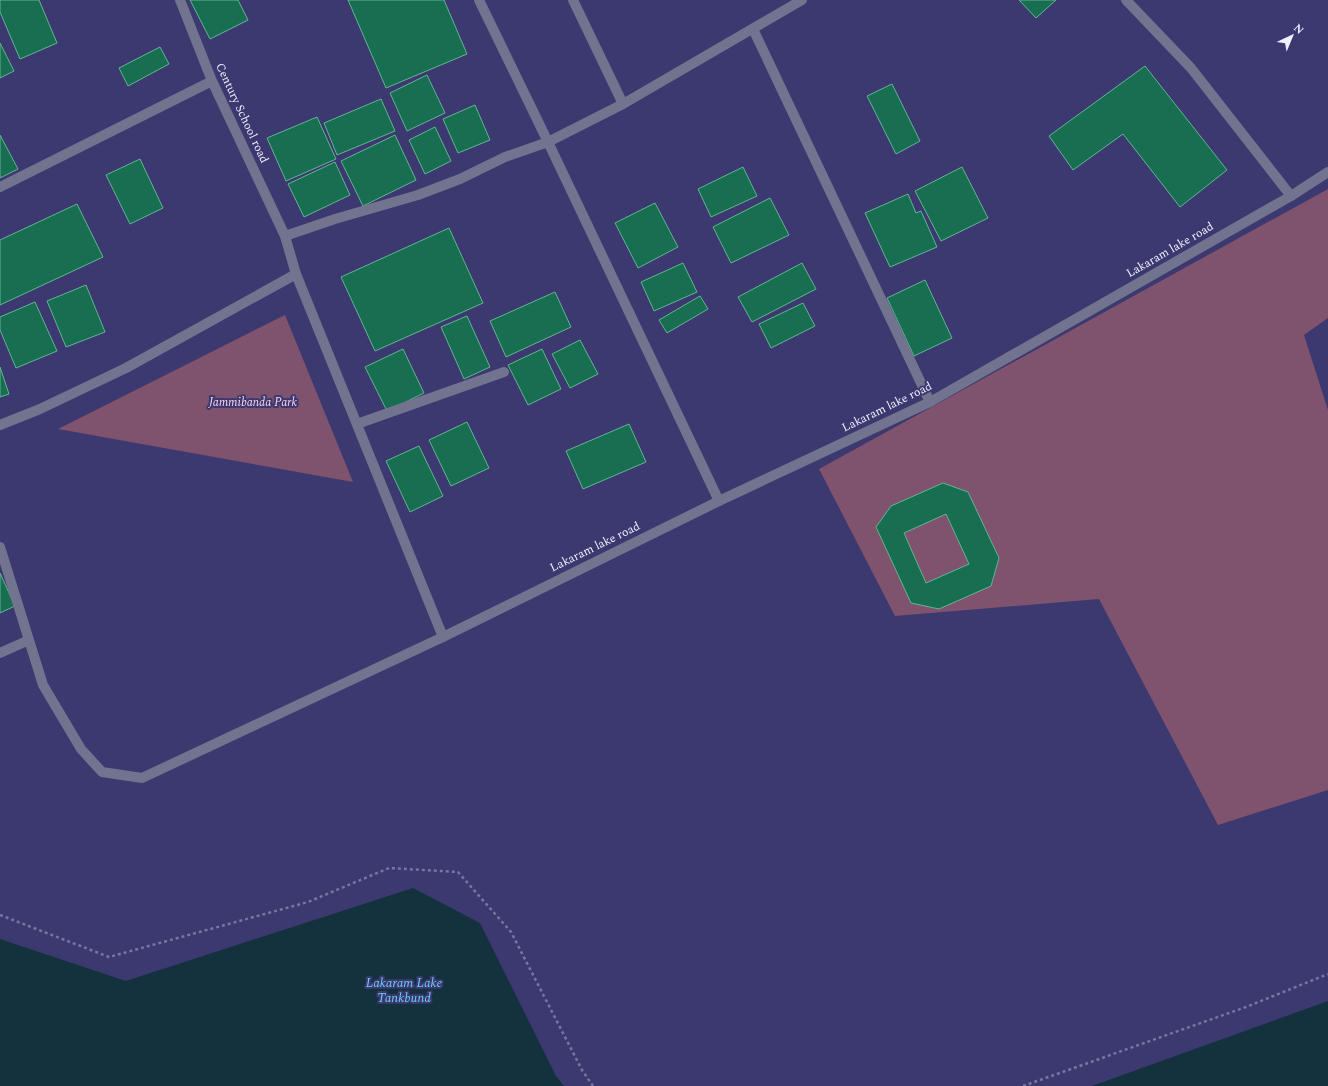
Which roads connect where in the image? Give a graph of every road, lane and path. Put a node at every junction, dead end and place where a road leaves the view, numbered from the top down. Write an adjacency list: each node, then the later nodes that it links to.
1 (180, 0): 7 (street, Century School road)
2 (478, 0): 9 (street)
3 (573, 0): 8 (street)
4 (802, 0): 6 (street)
5 (1126, 0): 12 (street)
6 (753, 29): 8 (street); 16 (street)
7 (212, 81): 11 (street); 13 (street, Century School road)
8 (623, 104): 9 (street)
9 (548, 142): 13 (street); 19 (street)
10 (1328, 172): 12 (street, Lakaram lake road)
11 (0, 187)
12 (1291, 196): 16 (street, Lakaram lake road)
13 (285, 236): 14 (street, Century School road)
14 (296, 274): 17 (street, Century School road); 18 (street)
15 (504, 372): 17 (street)
16 (930, 402): 19 (street, Lakaram lake road)
17 (357, 424): 21 (street, Century School road)
18 (0, 425)
19 (719, 502): 21 (street, Lakaram lake road)
20 (0, 547): 22 (street, Lakaram lake road)
21 (443, 637): 22 (street, Lakaram lake road)
22 (29, 640): 23 (street)
23 (0, 653)
24 (0, 915): 26 (path)
25 (1328, 974): 27 (path)
26 (593, 1086)
27 (1023, 1086)

